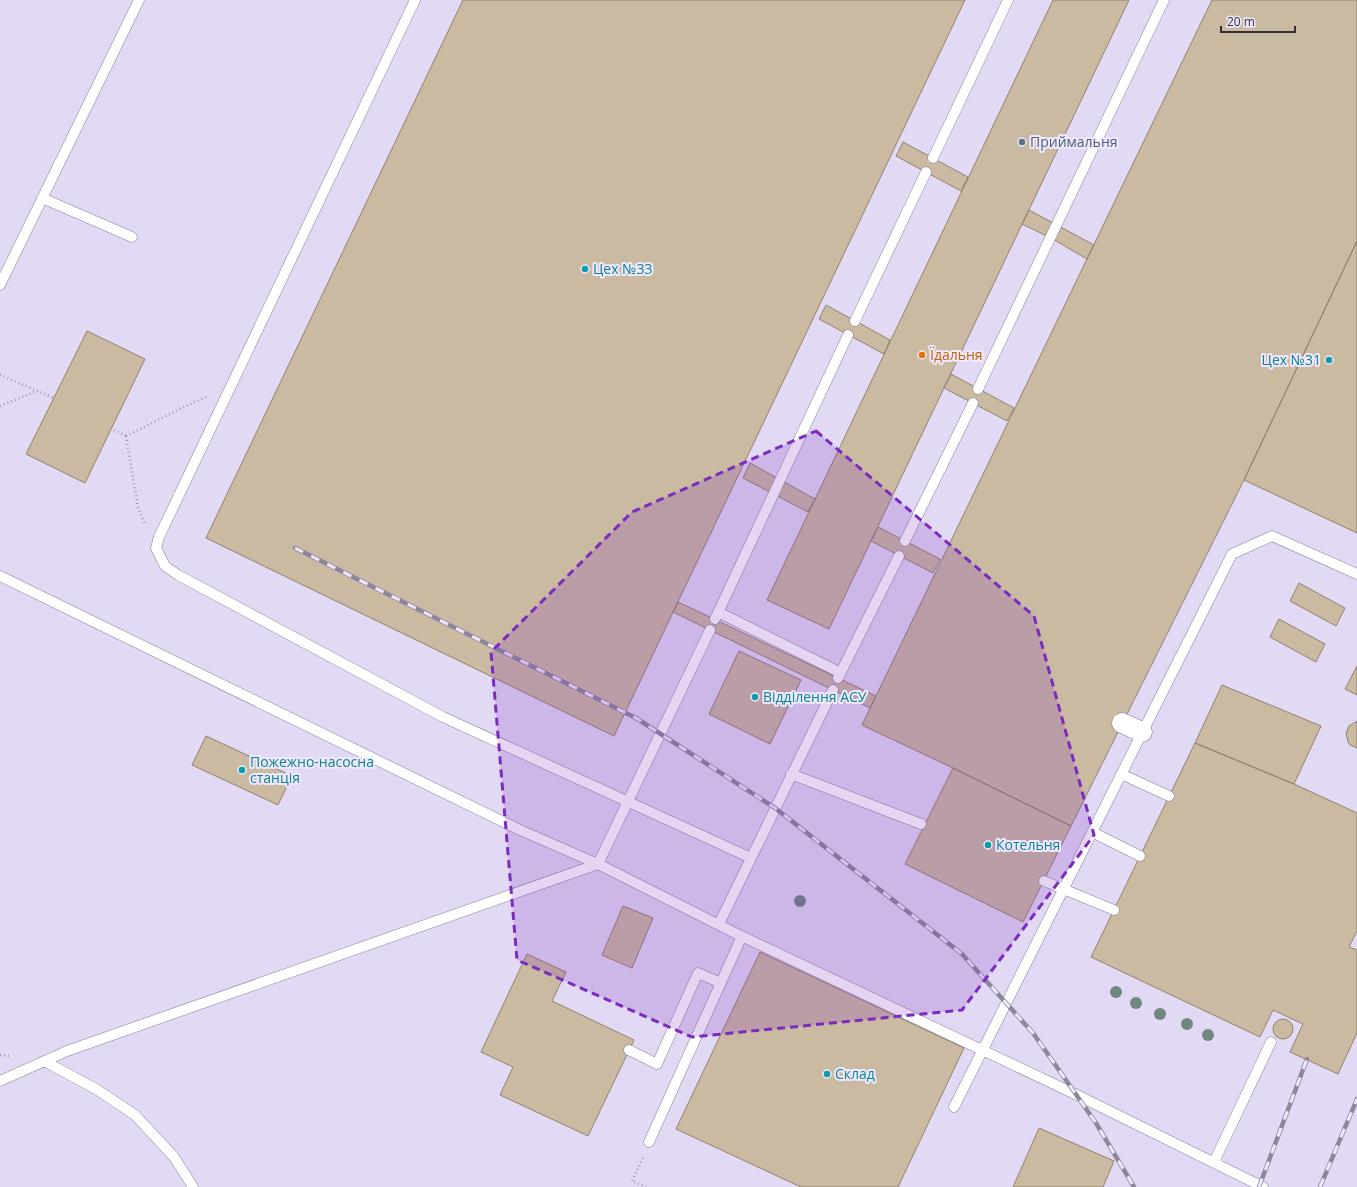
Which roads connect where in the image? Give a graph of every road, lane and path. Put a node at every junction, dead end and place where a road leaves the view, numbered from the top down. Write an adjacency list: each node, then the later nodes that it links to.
1 (139, 0): 7 (lane)
2 (415, 0): 33 (lane)
3 (1008, 0): 5 (lane)
4 (1164, 0): 13 (lane)
5 (933, 158)
6 (926, 172): 10 (lane)
7 (42, 198): 8 (lane); 9 (lane)
8 (132, 237)
9 (0, 285)
10 (855, 321)
11 (848, 335): 23 (lane)
12 (0, 375): 14 (path)
13 (978, 389)
14 (38, 391): 16 (path); 18 (path)
15 (210, 395): 20 (path)
16 (54, 398)
17 (972, 403): 22 (lane)
18 (0, 406)
19 (114, 430): 20 (path)
20 (126, 436): 21 (path)
21 (138, 508)
22 (905, 541)
23 (899, 556)
24 (1357, 574): 29 (lane)
25 (0, 576): 38 (lane)
26 (710, 630): 33 (lane)
27 (833, 690): 30 (lane)
28 (1122, 723): 29 (street)
29 (1142, 732): 31 (lane)
30 (791, 774): 34 (lane); 37 (lane)
31 (1121, 774): 32 (lane); 35 (lane)
32 (1169, 796)
33 (628, 802): 37 (lane); 38 (lane)
34 (921, 824)
35 (1092, 832): 36 (lane); 40 (lane)
36 (1140, 856)
37 (751, 858): 42 (lane)
38 (598, 864): 42 (lane); 48 (lane)
39 (1044, 881): 40 (lane)
40 (1064, 889): 41 (lane); 47 (lane)
41 (1114, 910)
42 (719, 924): 43 (lane)
43 (742, 936): 44 (lane); 47 (lane)
44 (721, 983): 46 (lane); 51 (lane)
45 (1271, 1042): 52 (lane)
46 (629, 1050)
47 (982, 1050): 50 (lane); 52 (lane)
48 (44, 1061): 49 (lane); 53 (lane)
49 (0, 1082)
50 (954, 1107)
51 (649, 1142): 54 (path)
52 (1214, 1162): 55 (lane)
53 (193, 1187)
54 (646, 1187)
55 (1263, 1187)

